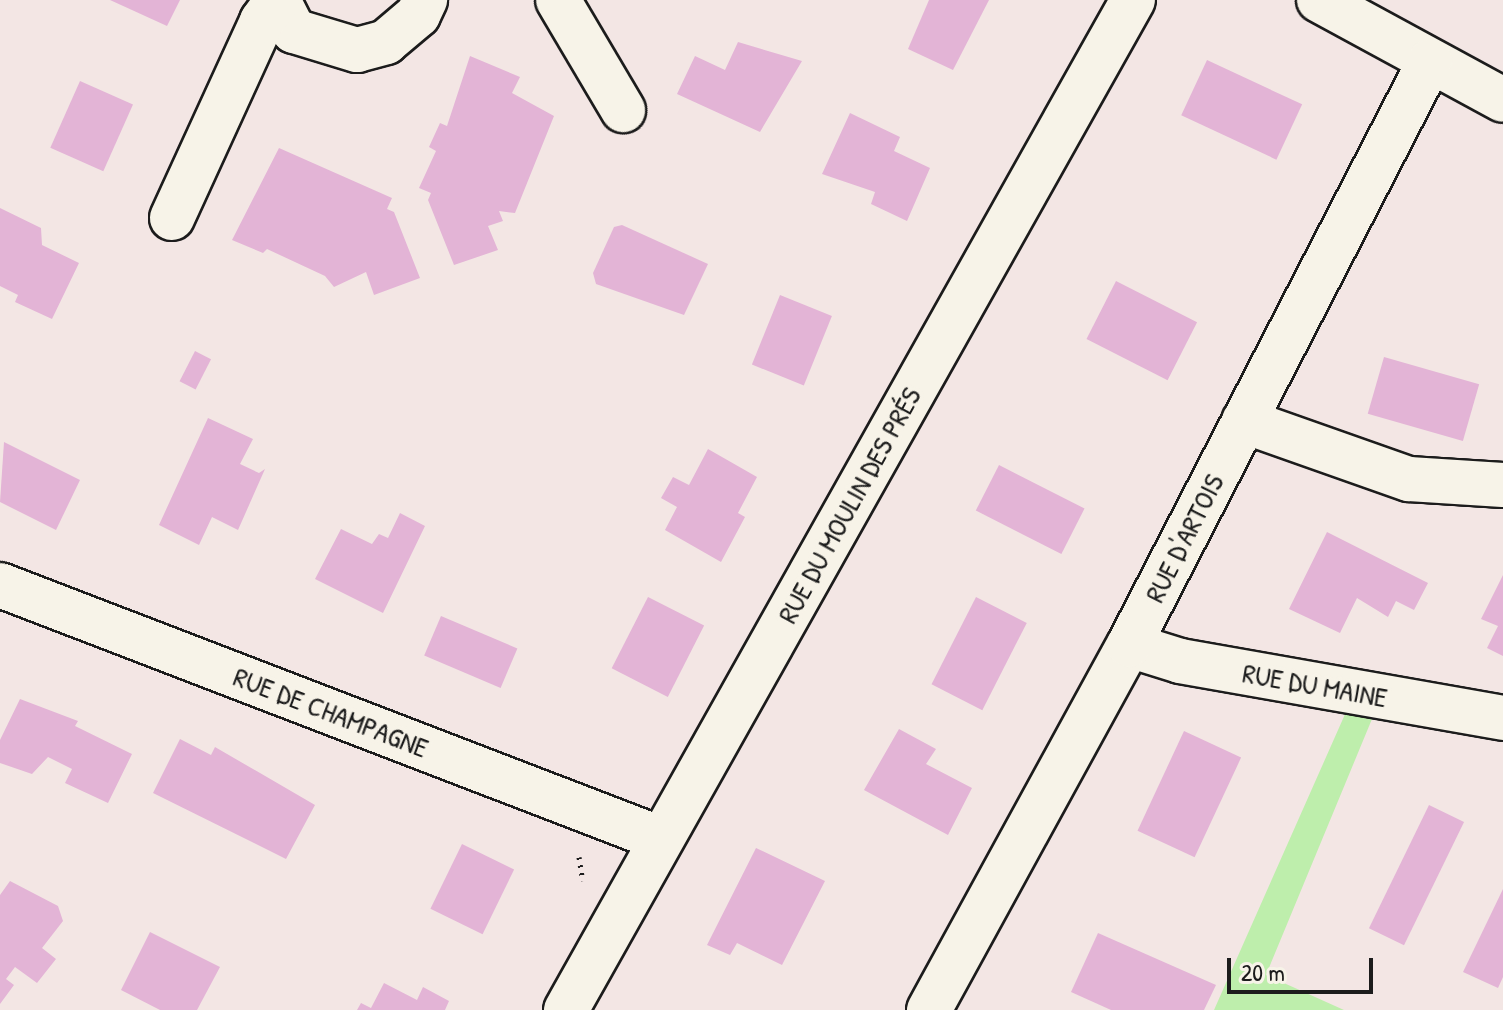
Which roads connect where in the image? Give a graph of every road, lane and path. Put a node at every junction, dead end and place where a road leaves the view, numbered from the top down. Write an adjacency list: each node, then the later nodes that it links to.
1 (278, 0): 2 (street); 9 (street)
2 (425, 0)
3 (558, 0): 8 (street)
4 (1133, 0): 15 (street, RUE DU MOULIN DES PRÉS)
5 (1319, 0): 6 (street)
6 (1430, 61): 7 (street); 10 (street, RUE D'ARTOIS)
7 (1503, 100)
8 (623, 110)
9 (172, 218)
10 (1244, 421): 11 (street); 13 (street, RUE D'ARTOIS)
11 (1503, 485)
12 (0, 585): 15 (street, RUE DE CHAMPAGNE)
13 (1129, 645): 14 (street, RUE DU MAINE); 17 (street, RUE D'ARTOIS)
14 (1503, 718)
15 (661, 839): 16 (street, RUE DU MOULIN DES PRÉS)
16 (566, 1010)
17 (929, 1010)

